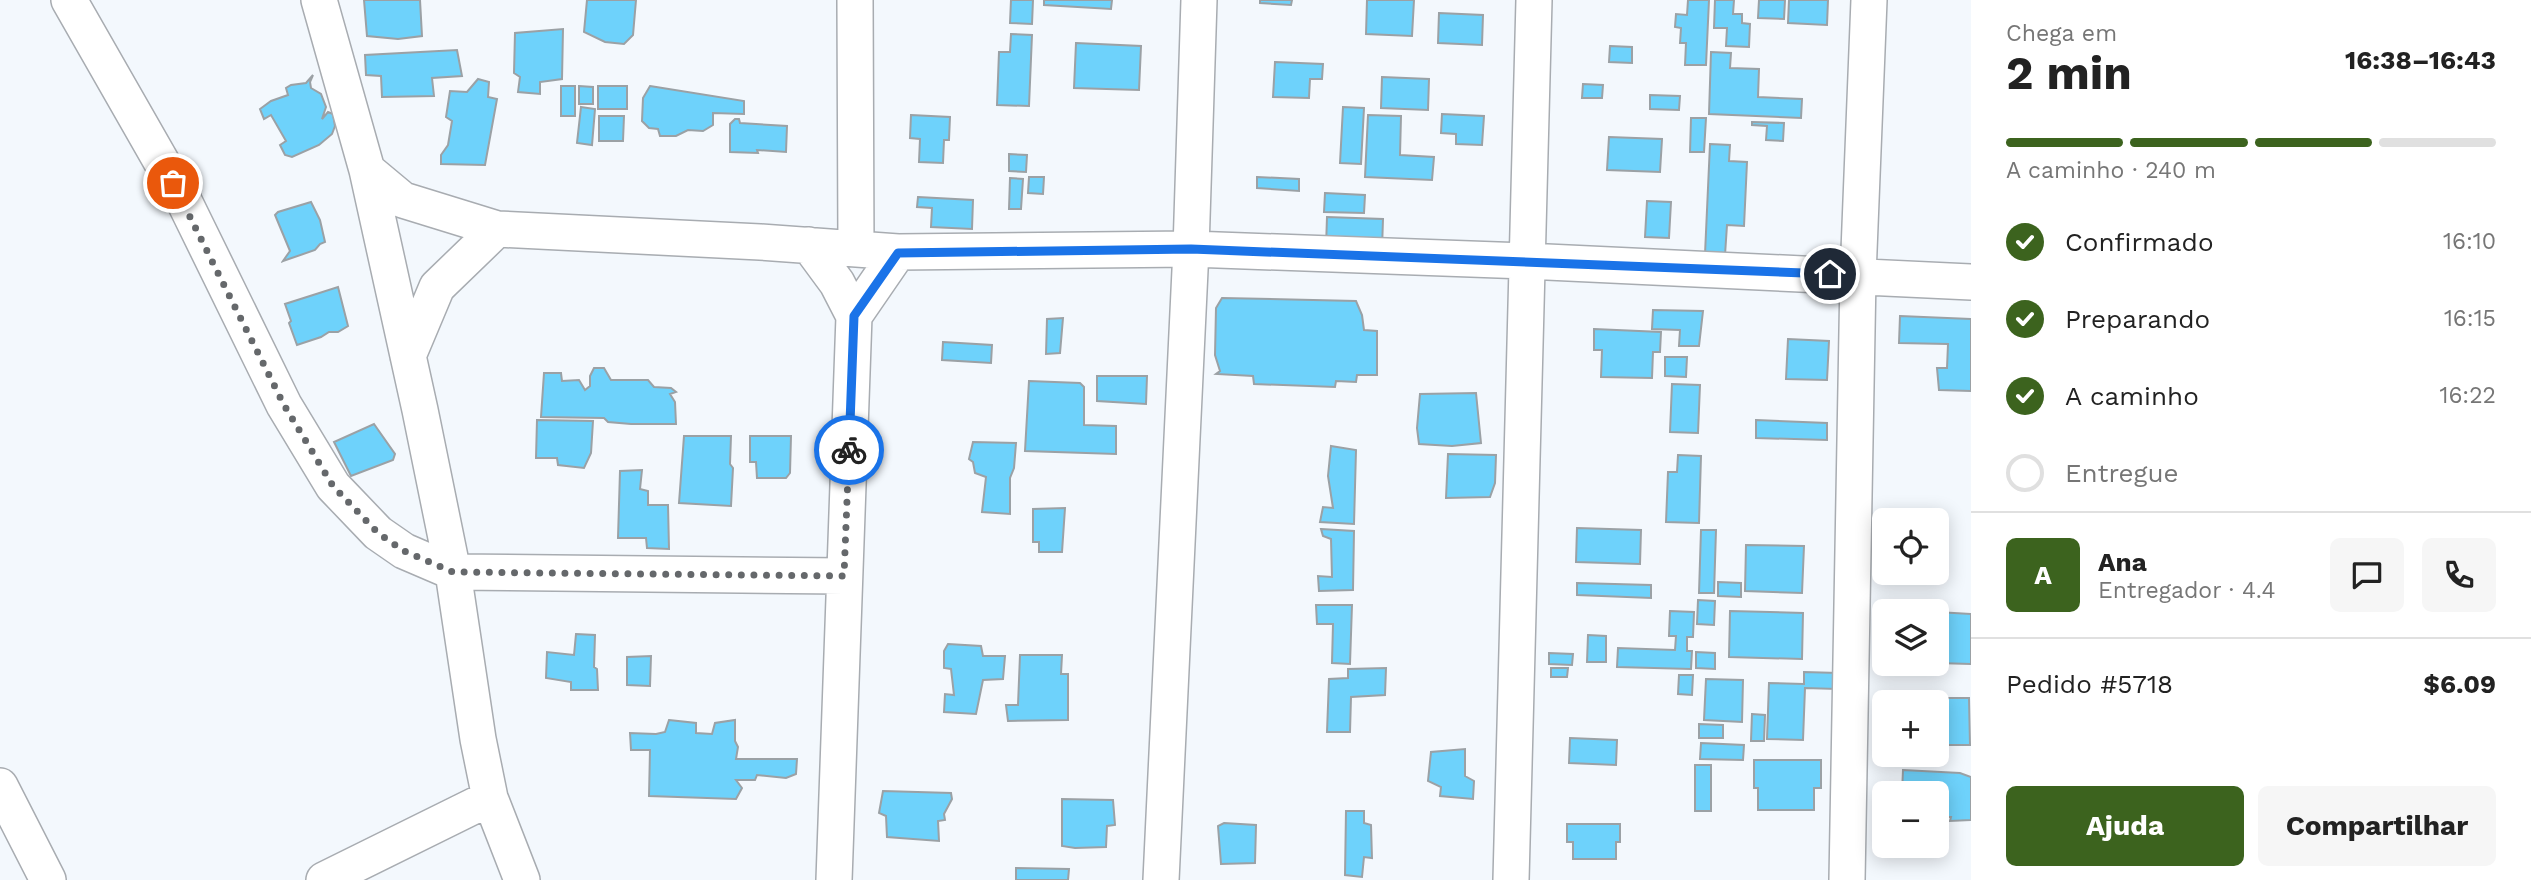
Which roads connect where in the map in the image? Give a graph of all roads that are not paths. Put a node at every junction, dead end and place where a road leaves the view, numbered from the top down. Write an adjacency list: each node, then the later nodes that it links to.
1 (69, 0): 18 (street)
2 (319, 0): 7 (street)
3 (855, 0): 10 (street)
4 (1199, 0): 11 (street)
5 (1534, 0): 13 (street)
6 (1868, 0): 14 (street)
7 (368, 170): 8 (street); 17 (street)
8 (496, 229): 9 (street); 17 (street)
9 (809, 245): 10 (street); 16 (street)
10 (856, 248): 12 (street)
11 (1191, 249): 12 (street); 13 (street); 26 (street)
12 (898, 253): 16 (street)
13 (1526, 261): 14 (street); 27 (street)
14 (1858, 276): 15 (street); 28 (street)
15 (1971, 282)
16 (854, 316): 19 (street)
17 (408, 356): 18 (street)
18 (453, 572): 19 (street); 21 (street)
19 (844, 576): 25 (street)
20 (0, 786): 22 (street)
21 (490, 798): 23 (street); 24 (street)
22 (48, 880)
23 (324, 880)
24 (522, 880)
25 (834, 880)
26 (1161, 880)
27 (1511, 880)
28 (1847, 880)

